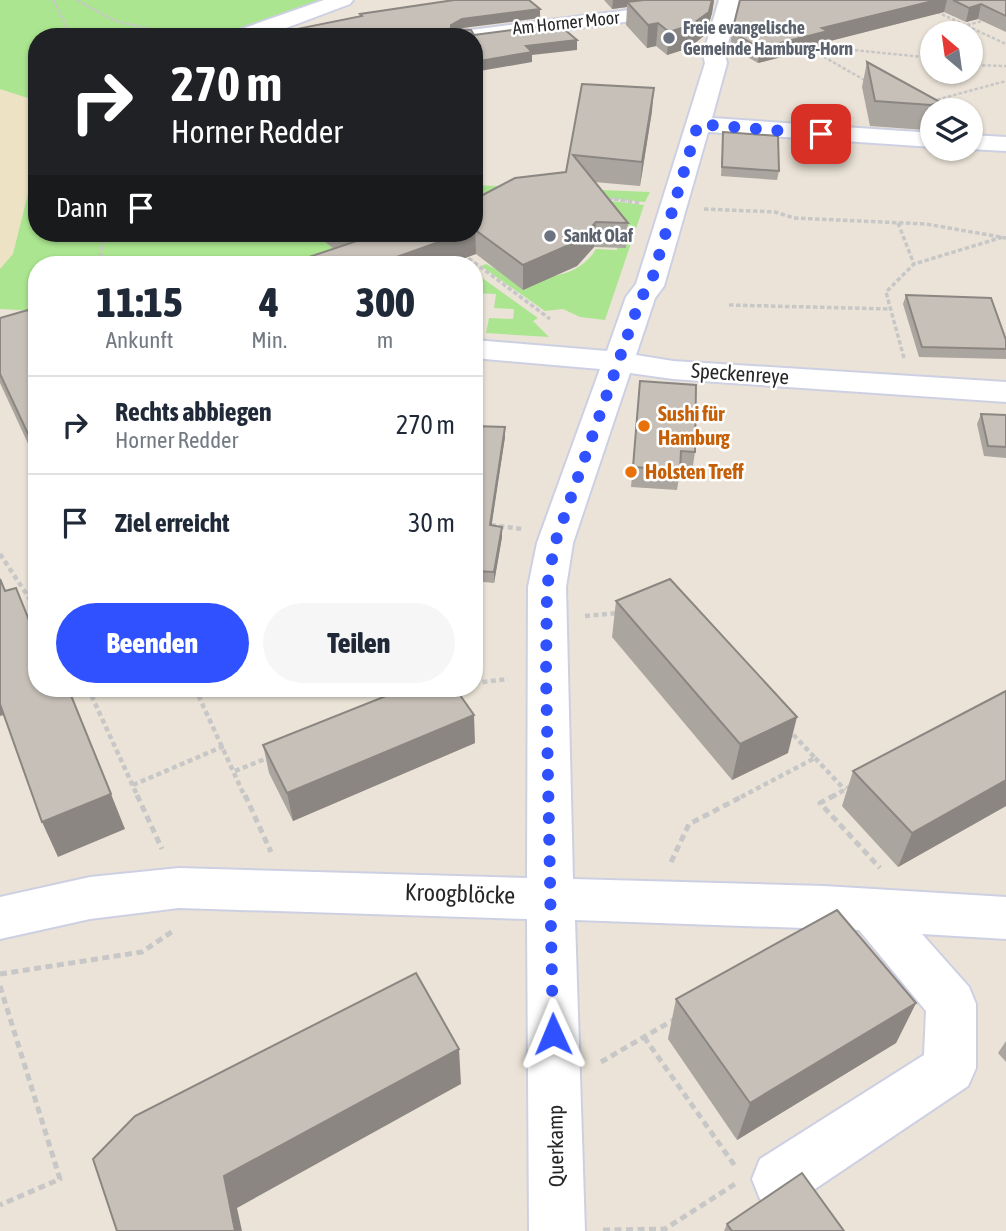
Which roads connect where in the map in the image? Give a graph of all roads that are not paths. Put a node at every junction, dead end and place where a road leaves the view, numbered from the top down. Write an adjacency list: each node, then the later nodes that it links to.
1 (343, 0): 3 (street)
2 (736, 1): 4 (street, Am Horner Moor); 5 (street, Querkamp)
3 (266, 28)
4 (483, 34)
5 (698, 124): 6 (street); 10 (street, Querkamp)
6 (920, 139)
7 (983, 143): 8 (street)
8 (1006, 144)
9 (483, 350): 10 (street, Speckenreye)
10 (618, 362): 11 (street, Speckenreye); 12 (street, Querkamp)
11 (1006, 392)
12 (551, 897): 13 (street, Kroogblöcke); 14 (street, Kroogblöcke); 17 (street, Querkamp)
13 (871, 910): 15 (street, Kroogblöcke); 16 (street)
14 (0, 918)
15 (1006, 918)
16 (780, 1179)
17 (557, 1231)

